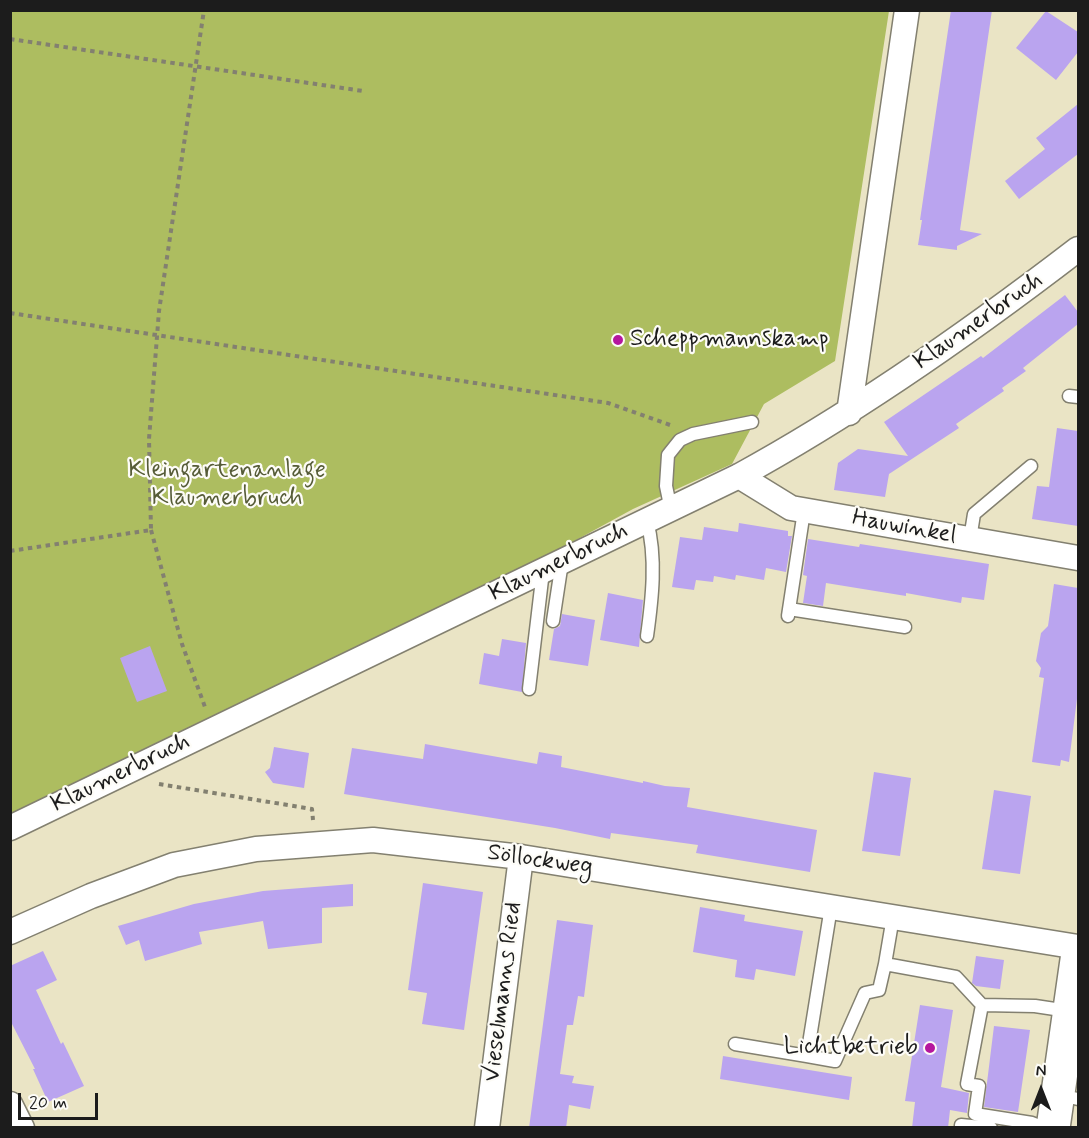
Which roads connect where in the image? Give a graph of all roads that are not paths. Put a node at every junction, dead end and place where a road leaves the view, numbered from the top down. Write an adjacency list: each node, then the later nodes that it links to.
1 (907, 10): 3 (street)
2 (1078, 249): 3 (street, Klaumerbruch)
3 (849, 413): 6 (street, Klaumerbruch)
4 (752, 422): 7 (lane)
5 (1031, 466): 10 (lane)
6 (739, 476): 7 (street, Klaumerbruch); 8 (street, Hauwinkel)
7 (671, 510): 9 (street, Klaumerbruch)
8 (804, 511): 10 (street, Hauwinkel); 14 (lane)
9 (646, 521): 12 (street, Klaumerbruch); 15 (lane)
10 (970, 539): 11 (street, Hauwinkel)
11 (1078, 558)
12 (553, 566): 13 (lane); 16 (lane); 17 (street, Klaumerbruch)
13 (553, 621)
14 (905, 627)
15 (647, 636)
16 (529, 689)
17 (10, 828)
18 (520, 857): 19 (street, Söllockweg); 21 (street, Söllockweg); 31 (street, Vieselmanns Ried)
19 (831, 907): 20 (street, Söllockweg); 27 (lane)
20 (893, 916): 22 (street, Söllockweg); 23 (lane)
21 (10, 932)
22 (1078, 956): 25 (main road)
23 (885, 964): 24 (lane); 27 (lane)
24 (982, 1005): 25 (lane); 34 (lane)
25 (1074, 1012): 28 (main road)
26 (735, 1044): 27 (lane)
27 (807, 1056)
28 (1068, 1097): 35 (main road)
29 (10, 1104): 30 (street)
30 (22, 1128)
31 (487, 1128)
32 (961, 1128): 33 (lane)
33 (991, 1128)
34 (1045, 1128)
35 (1053, 1128)

